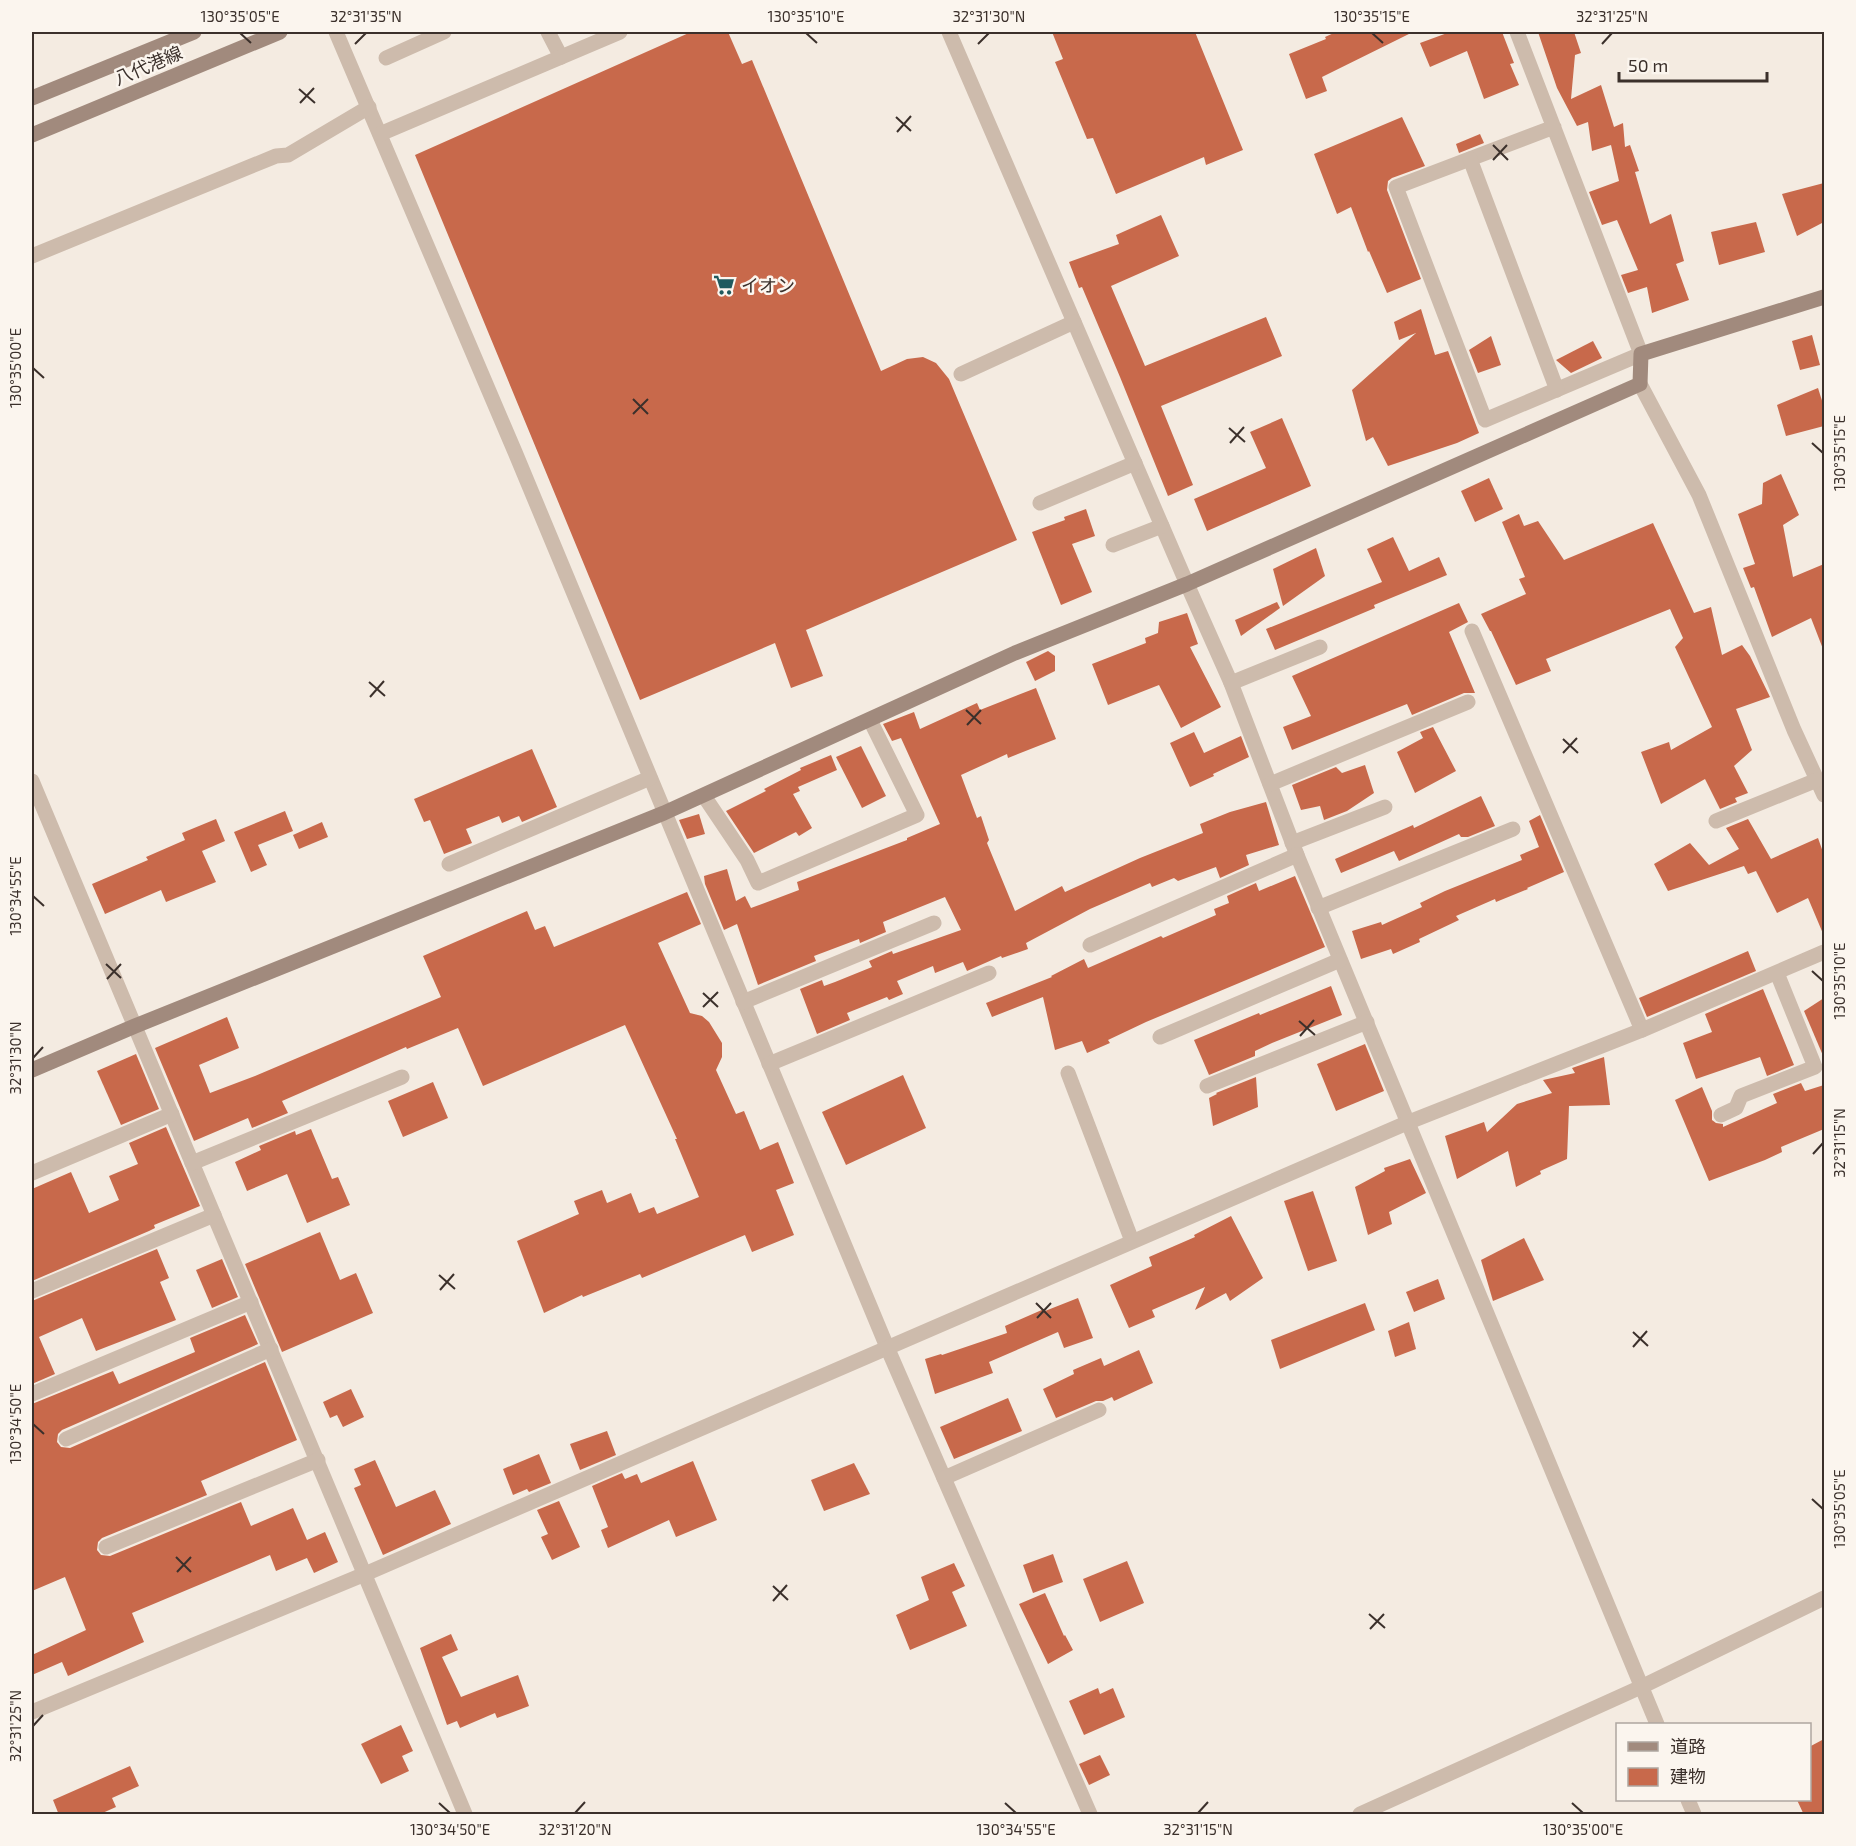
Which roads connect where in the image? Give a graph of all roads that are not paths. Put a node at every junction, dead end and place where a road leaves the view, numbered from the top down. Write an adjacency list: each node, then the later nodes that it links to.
1 (194, 32): 11 (street, 八代港線)
2 (280, 32): 15 (street, 八代港線)
3 (336, 32): 12 (street)
4 (444, 32): 10 (street)
5 (548, 32): 9 (street)
6 (620, 32): 9 (street)
7 (949, 32): 19 (street)
8 (1517, 32): 13 (street)
9 (561, 57): 14 (street)
10 (386, 58)
11 (32, 98)
12 (369, 107): 14 (street); 17 (street)
13 (1554, 127): 16 (street); 20 (street)
14 (380, 134): 34 (street)
15 (32, 135)
16 (1470, 159): 23 (street); 23 (street)
17 (32, 256)
18 (1824, 297): 20 (street)
19 (1074, 322): 21 (street); 24 (street)
20 (1641, 354): 22 (street); 23 (street)
21 (961, 374)
22 (1641, 384): 28 (street); 35 (street)
23 (1557, 390)
24 (1135, 463): 25 (street); 26 (street)
25 (1040, 503)
26 (1162, 526): 27 (street); 28 (street)
27 (1113, 545)
28 (1187, 584): 31 (street); 33 (street)
29 (1472, 631): 56 (street)
30 (1320, 647): 31 (street)
31 (1231, 682): 37 (street)
32 (1468, 702): 37 (street)
33 (870, 720): 39 (street); 39 (street)
34 (650, 778): 41 (street); 45 (street)
35 (1817, 780): 38 (street); 42 (street)
36 (32, 781): 55 (street)
37 (1270, 784): 44 (street)
38 (1824, 795)
39 (704, 796): 41 (street)
40 (1385, 807): 44 (street)
41 (664, 813): 53 (street); 55 (street)
42 (1716, 821)
43 (1513, 829): 46 (street)
44 (1294, 849): 46 (street); 48 (street)
45 (449, 864)
46 (1318, 908): 50 (street)
47 (934, 923): 53 (street)
48 (1090, 945)
49 (1824, 952): 52 (street)
50 (1340, 960): 54 (street); 57 (street)
51 (989, 973): 58 (street)
52 (1777, 973): 56 (street); 64 (street)
53 (743, 1002): 58 (street)
54 (1366, 1022): 62 (street); 65 (street)
55 (135, 1026): 59 (street); 63 (street)
56 (1642, 1030): 65 (street)
57 (1160, 1036)
58 (769, 1064): 72 (street)
59 (32, 1070)
60 (1068, 1073): 69 (street)
61 (402, 1077): 66 (street)
62 (1207, 1086)
63 (172, 1114): 66 (street); 67 (street)
64 (1721, 1115)
65 (1409, 1122): 69 (street); 82 (street)
66 (192, 1163): 68 (street)
67 (32, 1173)
68 (214, 1215): 70 (street); 71 (street)
69 (1132, 1241): 72 (street)
70 (32, 1291)
71 (251, 1302): 73 (street); 74 (street)
72 (887, 1347): 78 (street); 80 (street)
73 (271, 1348): 76 (street); 77 (street)
74 (32, 1394)
75 (1099, 1410): 78 (street)
76 (66, 1439)
77 (318, 1460): 79 (street); 80 (street)
78 (944, 1478): 87 (street)
79 (106, 1547)
80 (365, 1574): 83 (street); 86 (street)
81 (1824, 1598): 82 (street)
82 (1641, 1686): 84 (street); 88 (street)
83 (32, 1712)
84 (1656, 1723)
85 (1688, 1801): 89 (street)
86 (465, 1815)
87 (1090, 1815)
88 (1360, 1815)
89 (1694, 1815)

